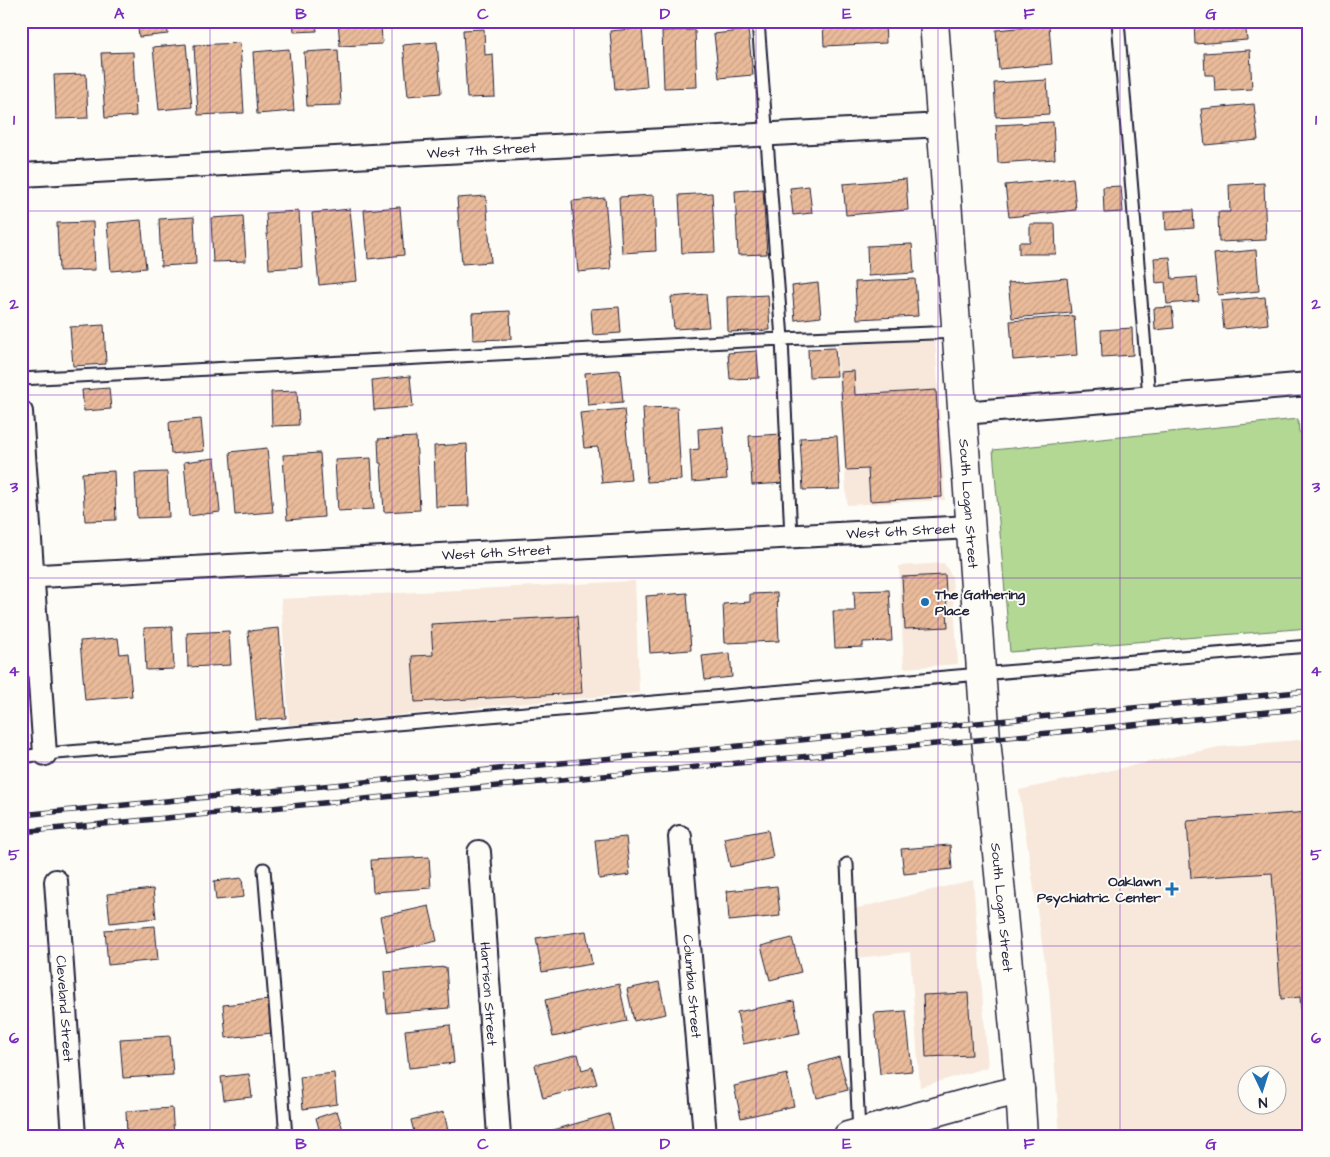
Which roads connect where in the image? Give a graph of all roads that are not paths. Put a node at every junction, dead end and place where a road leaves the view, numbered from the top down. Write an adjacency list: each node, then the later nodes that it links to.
1 (758, 21): 5 (lane)
2 (934, 21): 4 (street, South Logan Street)
3 (1118, 21): 11 (lane)
4 (942, 125): 5 (street, West 7th Street); 7 (street, South Logan Street)
5 (767, 136): 6 (street, West 7th Street); 8 (lane)
6 (21, 175)
7 (957, 332): 8 (lane); 13 (street, South Logan Street)
8 (782, 339): 9 (lane); 15 (lane)
9 (21, 379)
10 (1309, 384): 11 (street)
11 (1149, 397): 13 (street)
12 (21, 412): 16 (street)
13 (963, 413): 14 (street, South Logan Street)
14 (971, 527): 15 (street, West 6th Street); 18 (street, South Logan Street)
15 (792, 537): 16 (street, West 6th Street)
16 (27, 577): 19 (street)
17 (1309, 646): 18 (lane)
18 (982, 674): 19 (lane); 26 (street, South Logan Street)
19 (45, 754): 20 (lane)
20 (21, 757)
21 (680, 837): 31 (street, Columbia Street)
22 (479, 852): 30 (street, Harrison Street)
23 (847, 864): 27 (lane)
24 (264, 869): 29 (lane)
25 (56, 881): 28 (street, Cleveland Street)
26 (1020, 1090): 27 (street); 32 (street, South Logan Street)
27 (855, 1135)
28 (74, 1136)
29 (286, 1136)
30 (499, 1136)
31 (705, 1136)
32 (1023, 1136)

